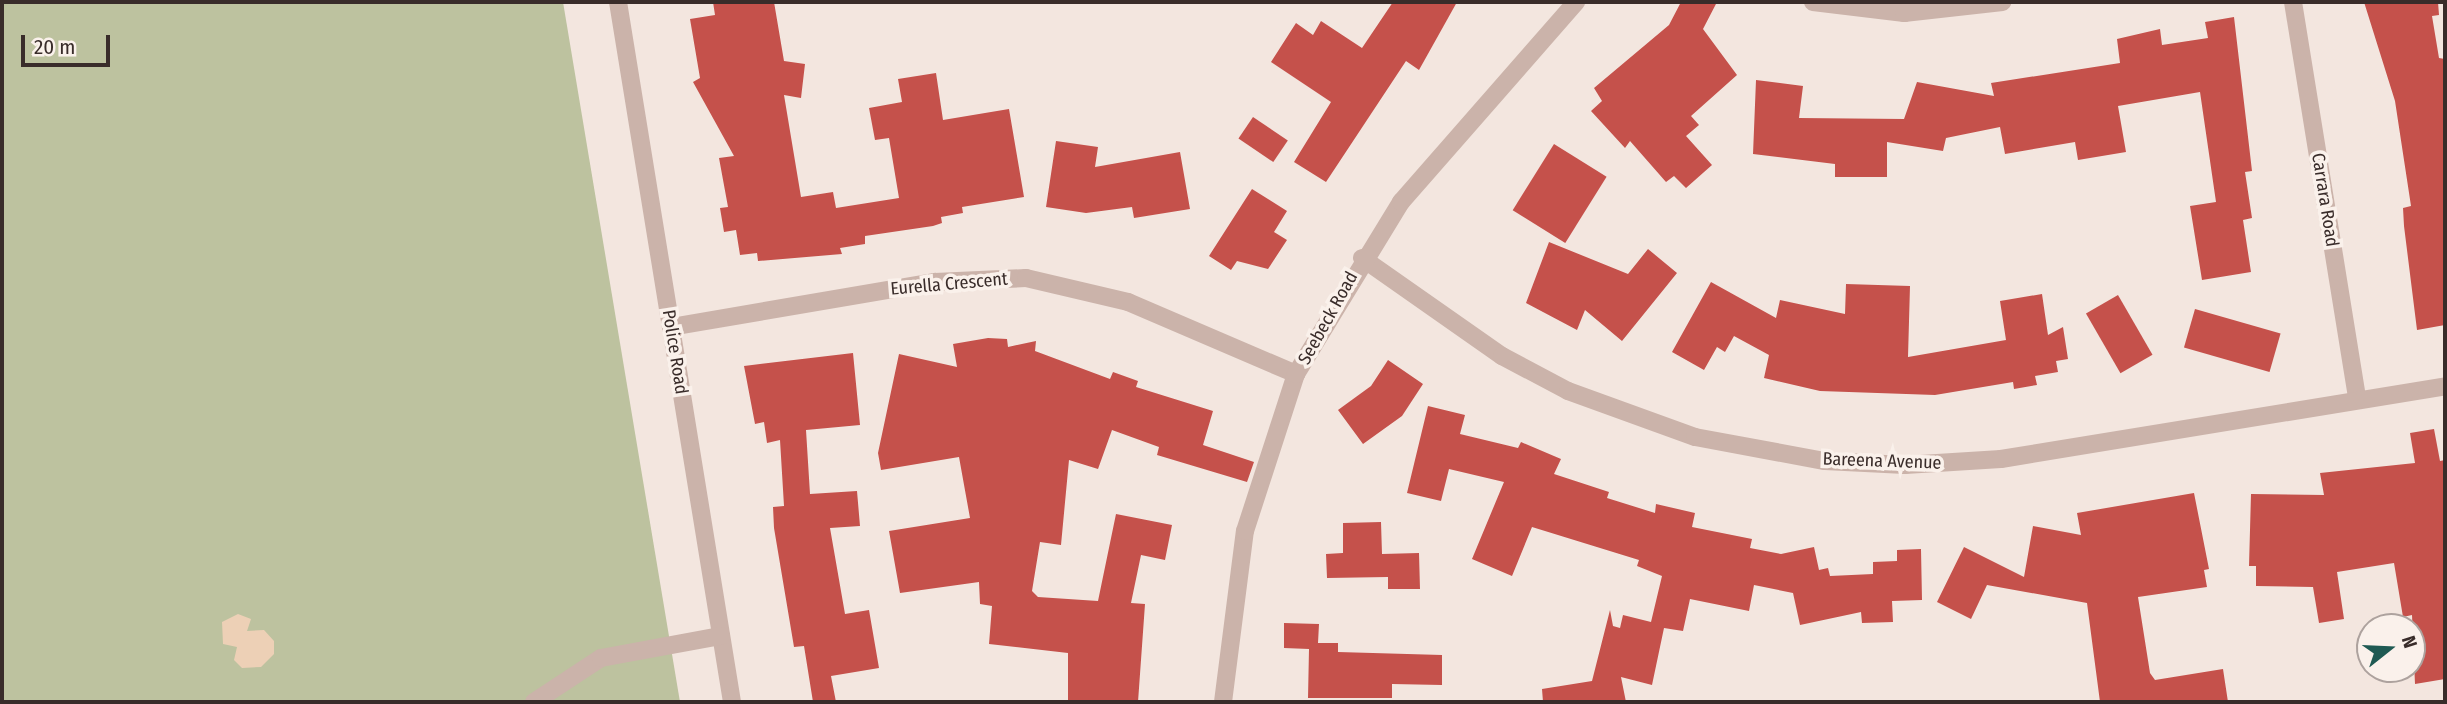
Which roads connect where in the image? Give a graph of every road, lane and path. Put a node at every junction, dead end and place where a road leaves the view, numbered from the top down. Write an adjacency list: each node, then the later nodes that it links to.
1 (618, 2): 7 (street, Police Road)
2 (1576, 2): 6 (street, Seebeck Road)
3 (1813, 2): 4 (street)
4 (2002, 2)
5 (2293, 2): 10 (street, Carrara Road)
6 (1362, 258): 8 (street, Seebeck Road); 10 (street, Bareena Avenue)
7 (671, 327): 8 (street, Eurella Crescent); 11 (street, Police Road)
8 (1296, 374): 14 (street, Seebeck Road)
9 (2445, 386): 10 (street, Bareena Avenue)
10 (2357, 399)
11 (721, 636): 12 (street); 13 (street, Police Road)
12 (534, 702)
13 (732, 702)
14 (1223, 702)

